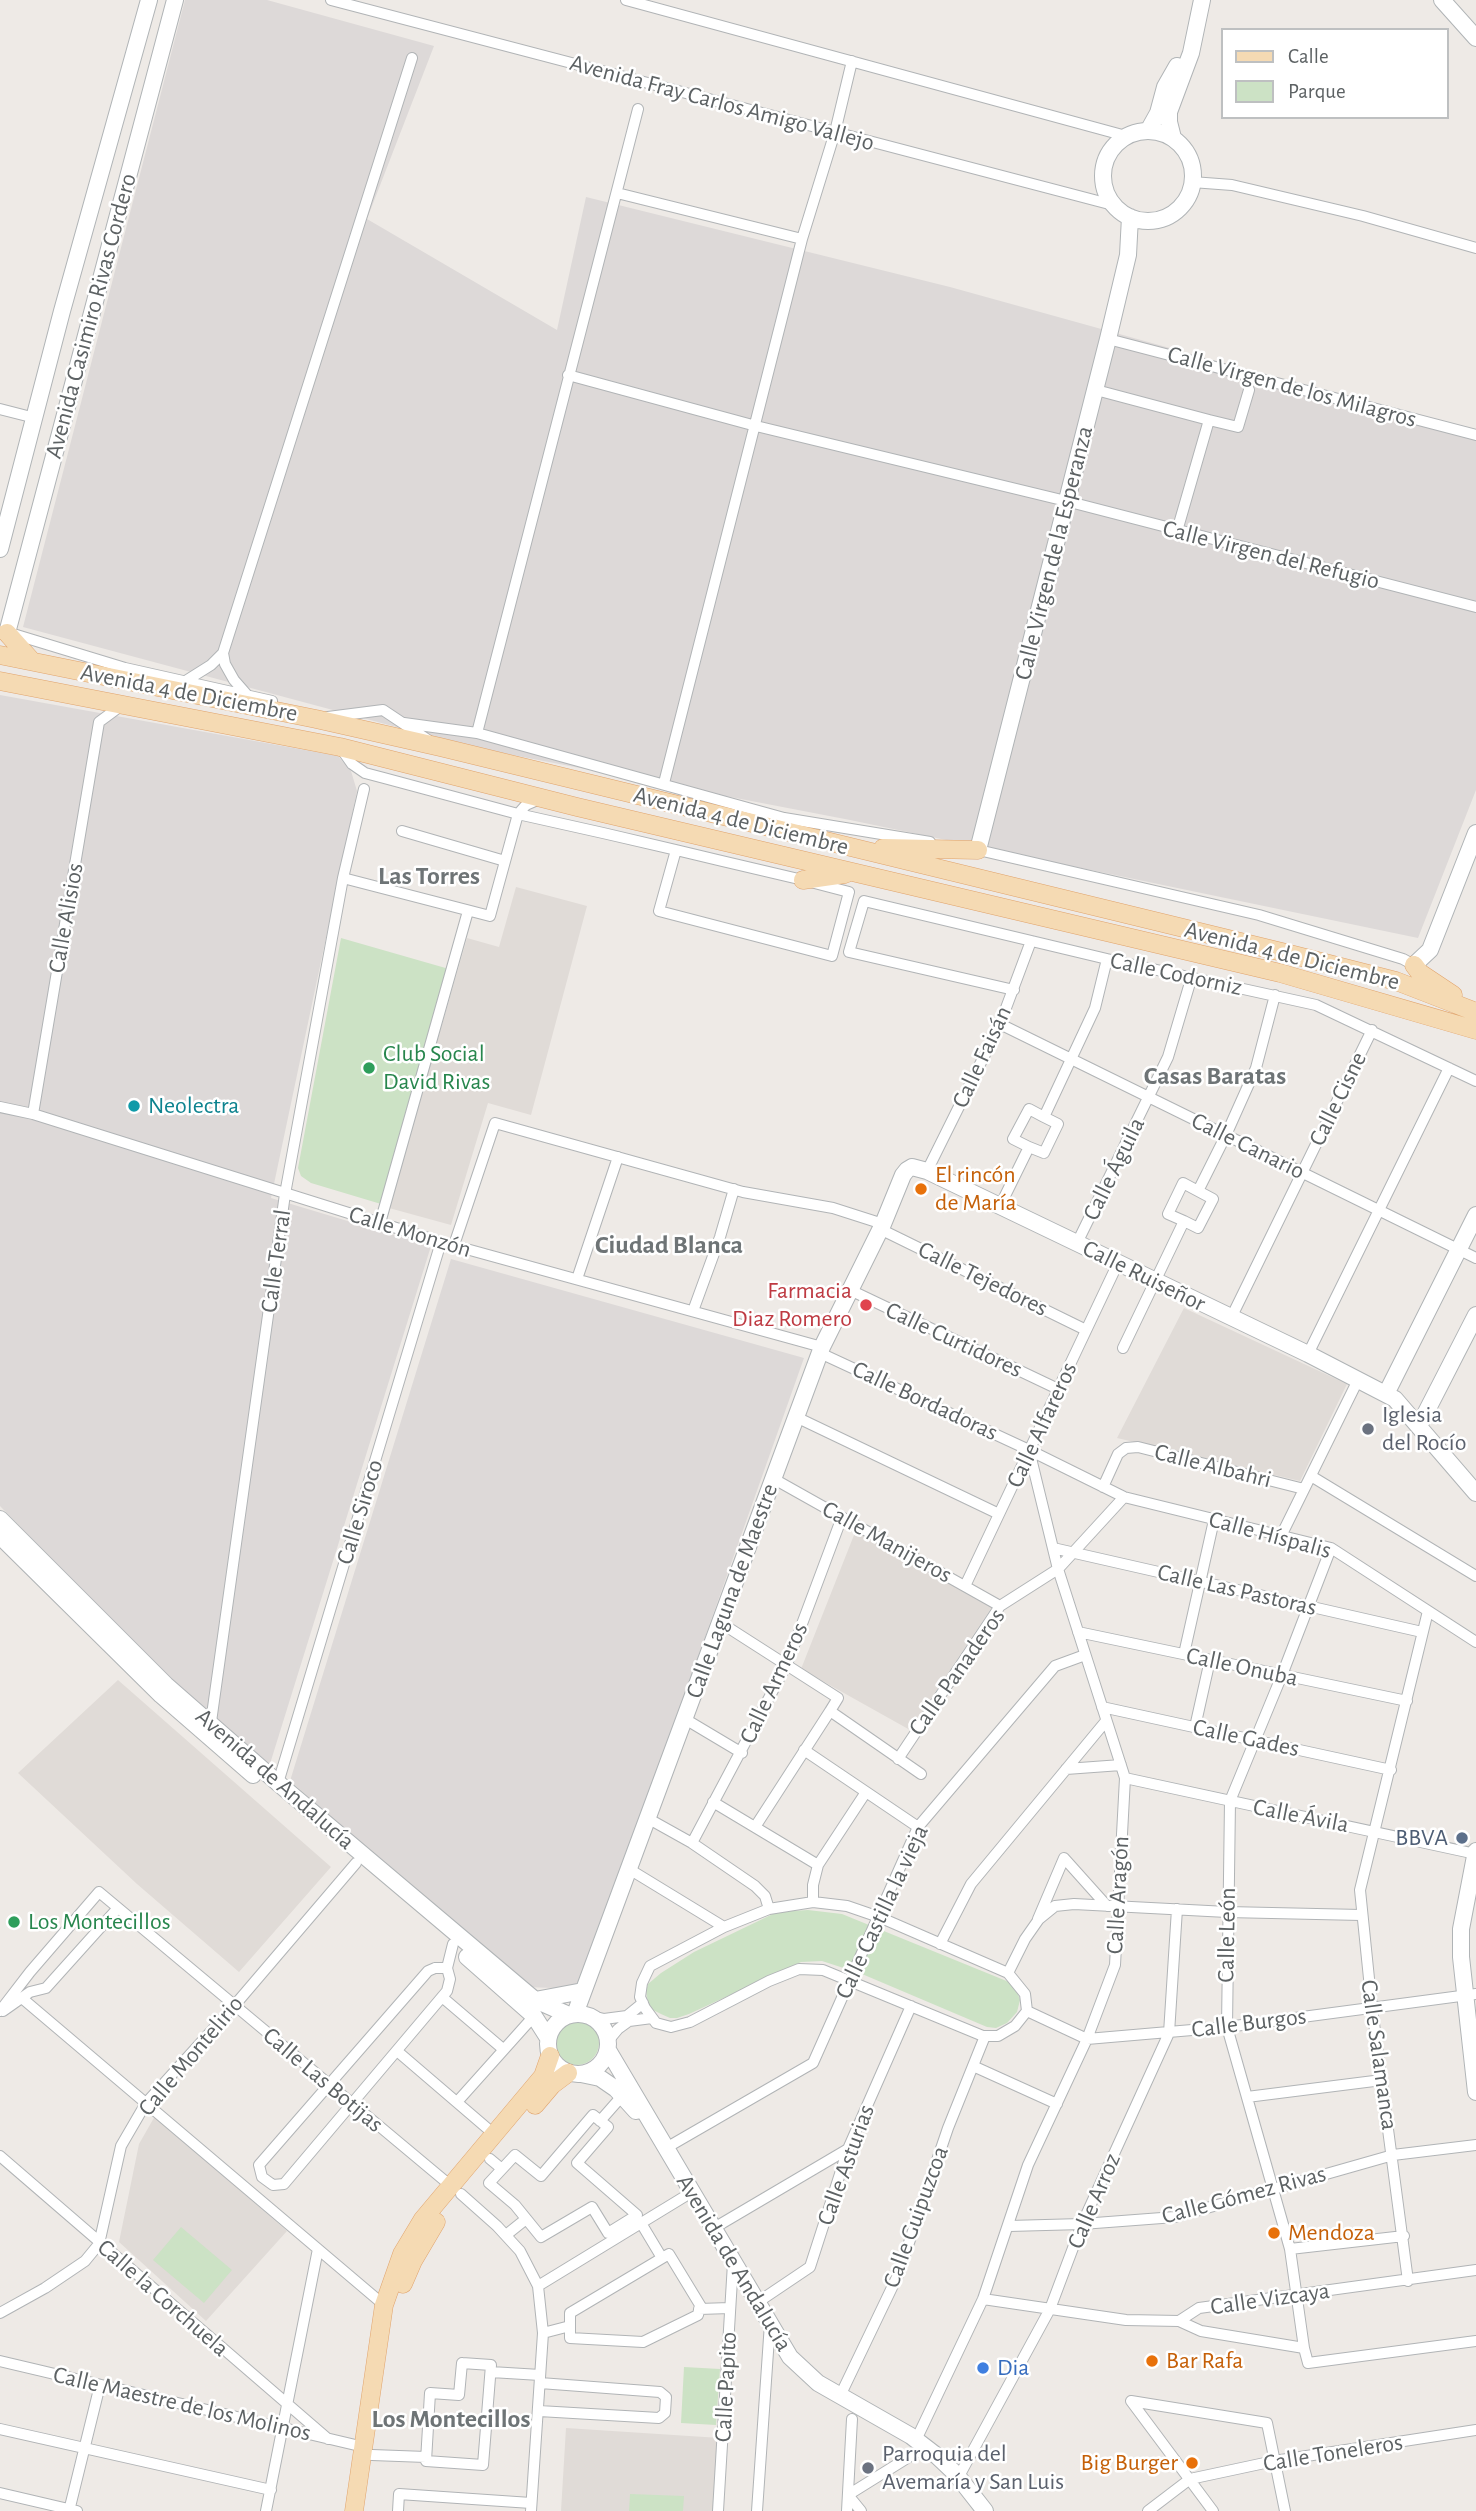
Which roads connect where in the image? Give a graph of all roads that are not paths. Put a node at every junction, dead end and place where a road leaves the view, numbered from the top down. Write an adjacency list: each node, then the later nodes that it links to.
1 (149, 0): 29 (street, Avenida Casimiro Rivas Cordero)
2 (174, 0): 31 (street, Avenida Casimiro Rivas Cordero)
3 (331, 0): 13 (street, Avenida Fray Carlos Amigo Vallejo)
4 (626, 0): 10 (street)
5 (1202, 0): 7 (street)
6 (1445, 1): 8 (street)
7 (1194, 36): 12 (street); 15 (street)
8 (1476, 38)
9 (412, 58): 39 (street)
10 (852, 61): 13 (street); 14 (street)
11 (638, 109): 17 (street)
12 (1148, 131): 14 (street); 15 (street)
13 (835, 132): 18 (street, Avenida Fray Carlos Amigo Vallejo); 21 (street)
14 (1126, 136): 18 (street)
15 (1173, 138): 16 (street)
16 (1192, 182): 20 (street); 22 (street)
17 (617, 192): 21 (street); 25 (street)
18 (1113, 205): 19 (street)
19 (1130, 217): 20 (street); 23 (street, Calle Virgen de la Esperanza)
20 (1150, 221): 23 (street, Calle Virgen de la Esperanza)
21 (802, 239): 32 (street)
22 (1476, 248)
23 (1128, 255): 24 (street, Calle Virgen de la Esperanza)
24 (1108, 339): 26 (street, Calle Virgen de la Esperanza); 33 (street, Calle Virgen de los Milagros)
25 (568, 375): 32 (street, Calle Virgen del Refugio); 49 (street)
26 (1096, 390): 30 (street); 34 (street, Calle Virgen de la Esperanza)
27 (1249, 390): 30 (street)
28 (0, 409): 29 (street)
29 (35, 418): 31 (street); 36 (street, Avenida Casimiro Rivas Cordero)
30 (1209, 420): 35 (street)
31 (63, 426): 38 (street, Avenida Casimiro Rivas Cordero)
32 (756, 426): 34 (street, Calle Virgen del Refugio); 54 (street)
33 (1476, 435)
34 (1066, 501): 35 (street, Calle Virgen del Refugio); 62 (street, Calle Virgen de la Esperanza)
35 (1177, 531): 37 (street, Calle Virgen del Refugio)
36 (0, 549)
37 (1476, 607)
38 (4, 632): 41 (main road); 43 (street)
39 (223, 653): 43 (street); 44 (street)
40 (0, 655): 41 (main road, Avenida 4 de Diciembre)
41 (31, 660): 47 (main road, Avenida 4 de Diciembre)
42 (0, 681): 45 (main road, Avenida 4 de Diciembre)
43 (184, 682): 44 (street)
44 (248, 696): 46 (street)
45 (124, 704): 50 (main road, Avenida 4 de Diciembre); 85 (street, Calle Alisios)
46 (336, 716): 47 (street); 48 (street)
47 (316, 719): 51 (main road, Avenida 4 de Diciembre)
48 (404, 723): 49 (street); 51 (street)
49 (477, 733): 54 (street)
50 (340, 747): 52 (street); 56 (main road, Avenida 4 de Diciembre)
51 (440, 747): 60 (main road, Avenida 4 de Diciembre)
52 (352, 764): 53 (street); 55 (street)
53 (384, 778): 55 (street); 57 (street)
54 (664, 783): 62 (street)
55 (364, 789): 65 (street, Calle Terral)
56 (542, 798): 57 (street); 64 (main road, Avenida 4 de Diciembre)
57 (517, 814): 61 (street); 63 (street)
58 (402, 831): 63 (street)
59 (1475, 839): 70 (street)
60 (849, 847): 62 (main road); 76 (main road, Avenida 4 de Diciembre)
61 (676, 850): 66 (street); 66 (street)
62 (978, 850): 70 (street)
63 (505, 861): 67 (street)
64 (856, 873): 66 (main road); 79 (main road, Avenida 4 de Diciembre)
65 (343, 877): 67 (street); 94 (street, Calle Terral)
66 (803, 880)
67 (468, 911): 99 (street)
68 (1031, 941): 69 (street, Calle Codorniz); 72 (street, Calle Faisán); 72 (street, Calle Codorniz)
69 (1107, 959): 71 (street, Calle Codorniz); 80 (street)
70 (1414, 965): 74 (main road)
71 (1192, 976): 73 (street, Calle Codorniz); 83 (street, Calle Águila)
72 (1014, 990): 77 (street, Calle Faisán)
73 (1275, 995): 78 (street, Calle Codorniz); 87 (street)
74 (1453, 995): 75 (street); 76 (main road)
75 (1476, 1003)
76 (1476, 1011)
77 (1000, 1024): 80 (street, Calle Canario); 90 (street, Calle Faisán)
78 (1372, 1030): 81 (street, Calle Codorniz); 91 (street, Calle Cisne)
79 (1476, 1030)
80 (1071, 1059): 83 (street, Calle Canario); 86 (street)
81 (1449, 1068): 82 (street, Calle Codorniz); 96 (street)
82 (1476, 1081)
83 (1149, 1097): 87 (street, Calle Canario); 102 (street, Calle Águila)
84 (0, 1107): 85 (street, Calle Monzón)
85 (33, 1114): 94 (street, Calle Monzón)
86 (1045, 1117): 88 (street); 88 (street)
87 (1226, 1135): 91 (street, Calle Canario); 93 (street)
88 (1029, 1147): 95 (street)
89 (618, 1157): 92 (street, Calle Tejedores); 103 (street, Calle Tejedores); 107 (street)
90 (927, 1171): 95 (street, Calle Ruiseñor); 100 (street, Calle Laguna de Maestre)
91 (1302, 1173): 96 (street, Calle Canario); 112 (street, Calle Cisne)
92 (734, 1189): 100 (street, Calle Tejedores); 110 (street)
93 (1198, 1191): 98 (street); 98 (street)
94 (285, 1194): 99 (street, Calle Monzón); 161 (street, Calle Terral)
95 (1000, 1206): 102 (street, Calle Ruiseñor)
96 (1380, 1211): 104 (street, Calle Canario); 117 (street)
97 (1476, 1215): 104 (street)
98 (1184, 1222): 108 (street)
99 (380, 1223): 101 (street, Calle Monzón)
100 (882, 1226): 109 (street, Calle Laguna de Maestre); 113 (street, Calle Tejedores)
101 (442, 1242): 103 (street, Calle Monzón); 171 (street, Calle Siroco)
102 (1077, 1243): 106 (street, Calle Ruiseñor)
103 (454, 1245): 107 (street, Calle Monzón)
104 (1459, 1250): 105 (street, Calle Canario); 120 (street)
105 (1476, 1258)
106 (1118, 1263): 108 (street, Calle Ruiseñor); 113 (street, Calle Alfareros)
107 (577, 1279): 110 (street, Calle Monzón)
108 (1154, 1281): 112 (street, Calle Ruiseñor); 115 (street)
109 (850, 1290): 116 (street, Calle Laguna de Maestre); 119 (street, Calle Curtidores)
110 (693, 1311): 116 (street, Calle Monzón)
111 (1476, 1315): 114 (street)
112 (1231, 1318): 117 (street, Calle Ruiseñor)
113 (1086, 1330): 119 (street, Calle Alfareros)
114 (1470, 1341): 122 (street)
115 (1123, 1348)
116 (821, 1350): 121 (street, Calle Laguna de Maestre); 123 (street, Calle Bordadoras)
117 (1308, 1354): 118 (street, Calle Ruiseñor)
118 (1358, 1380): 120 (street, Calle Ruiseñor); 124 (street)
119 (1058, 1389): 123 (street, Calle Alfareros)
120 (1386, 1394): 122 (street, Calle Ruiseñor)
121 (796, 1417): 125 (street, Calle Laguna de Maestre); 130 (street)
122 (1419, 1426): 127 (street, Calle Ruiseñor)
123 (1030, 1450): 126 (street, Calle Bordadoras); 130 (street, Calle Alfareros); 136 (street, Calle Aragón)
124 (1311, 1476): 128 (street); 140 (street)
125 (774, 1479): 131 (street, Calle Manijeros); 146 (street, Calle Laguna de Maestre)
126 (1103, 1487): 128 (street, Calle Albahri); 129 (street, Calle Híspalis)
127 (1474, 1487)
128 (1304, 1489): 135 (street)
129 (1124, 1497): 133 (street, Calle Híspalis); 138 (street, Calle Panaderos)
130 (999, 1514): 142 (street, Calle Alfareros)
131 (842, 1517): 142 (street, Calle Manijeros); 153 (street, Calle Armeros)
132 (0, 1519): 161 (street, Avenida de Andalucía)
133 (1214, 1520): 135 (street, Calle Híspalis); 141 (street)
134 (0, 1536): 161 (street, Avenida de Andalucía)
135 (1281, 1536): 137 (street, Calle Híspalis)
136 (1053, 1548): 138 (street, Calle Las Pastoras); 139 (street, Calle Aragón)
137 (1331, 1548): 144 (street); 145 (street, Calle Híspalis)
138 (1072, 1553): 139 (street, Calle Panaderos); 141 (street, Calle Las Pastoras)
139 (1058, 1569): 143 (street, Calle Panaderos); 147 (street, Calle Aragón)
140 (1476, 1576)
141 (1200, 1582): 144 (street, Calle Las Pastoras); 150 (street)
142 (965, 1586): 143 (street, Calle Manijeros)
143 (1000, 1606): 165 (street, Calle Panaderos)
144 (1309, 1607): 148 (street, Calle Las Pastoras); 154 (street)
145 (1428, 1611): 148 (street, Calle Salamanca); 149 (street, Calle Híspalis)
146 (721, 1623): 153 (street); 158 (street, Calle Laguna de Maestre)
147 (1078, 1632): 150 (street, Calle Onuba); 151 (street, Calle Aragón)
148 (1422, 1632): 155 (street, Calle Salamanca)
149 (1476, 1642)
150 (1184, 1654): 152 (street, Calle Onuba)
151 (1085, 1655): 156 (street, Calle Aragón); 176 (street, Calle Castilla la vieja)
152 (1210, 1660): 154 (street, Calle Onuba); 160 (street)
153 (787, 1664): 157 (street); 164 (street, Calle Armeros)
154 (1282, 1675): 155 (street, Calle Onuba); 162 (street)
155 (1407, 1701): 168 (street, Calle Salamanca)
156 (1102, 1707): 159 (street, Calle Aragón); 160 (street, Calle Gades)
157 (830, 1711): 163 (street); 165 (street)
158 (685, 1719): 164 (street); 175 (street, Calle Laguna de Maestre)
159 (1107, 1721): 166 (street, Calle Aragón); 167 (street)
160 (1195, 1727): 162 (street, Calle Gades)
161 (210, 1731): 171 (street, Avenida de Andalucía); 181 (street, Avenida de Andalucía)
162 (1255, 1740): 168 (street, Calle Gades); 173 (street)
163 (804, 1750): 172 (street); 177 (street)
164 (742, 1753): 174 (street, Calle Armeros)
165 (898, 1759): 169 (street)
166 (1121, 1765): 167 (street); 170 (street, Calle Aragón)
167 (1066, 1769): 195 (street)
168 (1391, 1770): 178 (street, Calle Salamanca)
169 (921, 1774)
170 (1125, 1778): 173 (street, Calle Ávila); 185 (street, Calle Aragón)
171 (278, 1783): 209 (street, Avenida de Andalucía)
172 (866, 1792): 176 (street); 182 (street)
173 (1230, 1801): 178 (street, Calle Ávila); 189 (street, Calle León)
174 (713, 1802): 177 (street); 179 (street, Calle Armeros)
175 (649, 1819): 179 (street); 183 (street, Calle Laguna de Maestre)
176 (918, 1827): 191 (street, Calle Castilla la vieja)
177 (755, 1828): 182 (street)
178 (1376, 1831): 180 (street, Calle Ávila); 190 (street, Calle Salamanca)
179 (692, 1843): 187 (street)
180 (1476, 1853): 203 (street)
181 (356, 1863): 194 (street, Avenida de Andalucía); 207 (street, Calle Montelirio)
182 (818, 1865): 184 (street)
183 (629, 1869): 193 (street); 202 (street, Calle Laguna de Maestre)
184 (813, 1902): 187 (street); 191 (street)
185 (1113, 1906): 188 (street); 192 (street); 192 (street); 218 (street, Calle Aragón)
186 (117, 1909): 198 (street, Calle Las Botijas); 201 (street); 207 (street, Calle Las Botijas)
187 (769, 1909): 193 (street)
188 (1177, 1909): 189 (street); 216 (street, Calle Arroz)
189 (1227, 1912): 190 (street); 215 (street, Calle León)
190 (1361, 1915): 210 (street, Calle Salamanca)
191 (879, 1917): 195 (street); 200 (street, Calle Castilla la vieja)
192 (1037, 1922): 199 (street)
193 (724, 1927): 206 (street)
194 (453, 1944): 196 (street, Avenida de Andalucía); 197 (street)
195 (940, 1944): 199 (street)
196 (469, 1958): 197 (street); 209 (street, Avenida de Andalucía)
197 (447, 1968): 204 (street); 226 (street)
198 (30, 1972): 201 (street); 212 (street)
199 (1009, 1973): 211 (street)
200 (850, 1981): 208 (street); 214 (street); 238 (street, Calle Castilla la vieja)
201 (46, 1988): 205 (street)
202 (583, 1991): 209 (street); 213 (street, Calle Laguna de Maestre)
203 (1470, 1995): 210 (street, Calle Burgos); 227 (street)
204 (442, 1997): 221 (street); 222 (street)
205 (23, 1999): 212 (street); 231 (street)
206 (643, 2003): 213 (street); 214 (street)
207 (234, 2006): 226 (street, Calle Las Botijas); 231 (street, Calle Montelirio)
208 (911, 2006): 217 (street); 239 (street, Calle Asturias)
209 (534, 2008): 213 (street, Avenida de Andalucía); 220 (street, Avenida de Andalucía); 221 (street)
210 (1372, 2008): 215 (street, Calle Burgos); 225 (street, Calle Salamanca)
211 (1027, 2011): 217 (street); 218 (street, Calle Burgos)
212 (0, 2012)
213 (577, 2015): 219 (street); 220 (street)
214 (652, 2018): 219 (street)
215 (1227, 2027): 216 (street, Calle Burgos); 229 (street, Calle León)
216 (1169, 2033): 218 (street, Calle Burgos); 250 (street, Calle Arroz)
217 (985, 2036): 223 (street, Calle Guipuzcoa)
218 (1087, 2039): 233 (street, Calle Aragón)
219 (608, 2045): 224 (street); 235 (street, Avenida de Andalucía)
220 (549, 2047): 224 (street); 236 (main road)
221 (503, 2049): 230 (street)
222 (397, 2051): 230 (street); 232 (street)
223 (973, 2067): 233 (street); 282 (street, Calle Guipuzcoa)
224 (575, 2074): 228 (street, Avenida de Andalucía); 242 (main road)
225 (1382, 2080): 229 (street); 240 (street, Calle Salamanca)
226 (329, 2085): 232 (street, Calle Las Botijas); 243 (street)
227 (1476, 2092)
228 (622, 2096): 234 (street); 235 (street, Avenida de Andalucía)
229 (1247, 2097): 244 (street, Calle León)
230 (457, 2102): 236 (street)
231 (146, 2103): 246 (street); 256 (street, Calle Montelirio)
232 (352, 2104): 243 (street); 245 (street, Calle Las Botijas)
233 (1057, 2104): 251 (street, Calle Aragón)
234 (600, 2121): 242 (street); 253 (street)
235 (657, 2133): 238 (street, Avenida de Andalucía)
236 (495, 2135): 245 (main road)
237 (1476, 2145): 240 (street, Calle Gómez Rivas)
238 (666, 2148): 247 (street, Avenida de Andalucía)
239 (848, 2149): 252 (street); 266 (street, Calle Asturias)
240 (1393, 2155): 244 (street, Calle Gómez Rivas); 255 (street, Calle Salamanca)
241 (0, 2157): 256 (street, Calle la Corchuela)
242 (496, 2164): 245 (main road); 248 (street)
243 (262, 2176): 246 (street)
244 (1274, 2188): 250 (street, Calle Gómez Rivas); 258 (street, Calle León)
245 (456, 2190): 254 (street, Calle Las Botijas); 267 (main road); 292 (main road)
246 (250, 2191): 257 (street)
247 (692, 2192): 249 (street); 252 (street, Avenida de Andalucía)
248 (526, 2219): 253 (street); 254 (street)
249 (641, 2223): 253 (street); 259 (street)
250 (1082, 2224): 251 (street, Calle Gómez Rivas); 270 (street, Calle Arroz)
251 (1009, 2225): 265 (street, Calle Aragón)
252 (714, 2228): 260 (street, Avenida de Andalucía)
253 (623, 2229): 263 (street)
254 (506, 2235): 263 (street, Calle Las Botijas)
255 (1404, 2236): 258 (street); 262 (street, Calle Salamanca)
256 (99, 2244): 271 (street); 283 (street, Calle la Corchuela)
257 (318, 2249): 267 (street); 283 (street)
258 (1290, 2249): 264 (street, Calle León)
259 (662, 2258): 269 (street); 274 (street)
260 (733, 2263): 266 (street, Avenida de Andalucía); 268 (street, Calle Papito)
261 (1476, 2270): 262 (street, Calle Vizcaya)
262 (1408, 2281): 264 (street, Calle Vizcaya)
263 (538, 2286): 275 (street, Calle Las Botijas)
264 (1296, 2295): 272 (street, Calle Vizcaya); 277 (street, Calle León)
265 (983, 2299): 270 (street, Calle Vizcaya); 290 (street, Calle Aragón)
266 (758, 2302): 273 (street, Avenida de Andalucía)
267 (384, 2305): 292 (main road)
268 (730, 2308): 269 (street); 306 (street, Calle Papito)
269 (699, 2309): 274 (street)
270 (1050, 2309): 272 (street, Calle Vizcaya); 295 (street, Calle Arroz)
271 (0, 2314)
272 (1179, 2321): 277 (street)
273 (769, 2323): 282 (street, Avenida de Andalucía); 307 (street)
274 (570, 2326): 275 (street)
275 (543, 2333): 280 (street, Calle Las Botijas)
276 (1476, 2341): 277 (street, Calle León)
277 (1304, 2348)
278 (0, 2361): 281 (street, Calle Maestre de los Molinos)
279 (491, 2372): 280 (street); 293 (street, Calle Maestre de los Molinos); 293 (street)
280 (540, 2379): 284 (street, Calle Las Botijas); 284 (street)
281 (100, 2385): 286 (street, Calle Maestre de los Molinos); 291 (street)
282 (840, 2396): 290 (street, Avenida de Andalucía)
283 (288, 2405): 286 (street); 289 (street, Calle la Corchuela)
284 (539, 2411): 300 (street, Calle Las Botijas)
285 (852, 2419): 299 (street)
286 (284, 2428): 289 (street, Calle Maestre de los Molinos); 297 (street)
287 (0, 2429): 291 (street)
288 (1476, 2430): 294 (street, Calle Toneleros)
289 (328, 2439): 292 (street, Calle Maestre de los Molinos)
290 (920, 2444): 295 (street, Avenida de Andalucía); 299 (street)
291 (84, 2449): 297 (street); 301 (street)
292 (368, 2451): 293 (street, Calle Maestre de los Molinos); 303 (main road); 304 (main road)
293 (426, 2457)
294 (1274, 2461): 296 (street, Calle Toneleros); 296 (street); 313 (street)
295 (958, 2478): 310 (street, Avenida de Andalucía)
296 (1190, 2479): 311 (street); 312 (street)
297 (271, 2490): 302 (street)
298 (0, 2493): 301 (street)
299 (848, 2495): 308 (street); 309 (street)
300 (531, 2507): 305 (street)
301 (72, 2510)
302 (266, 2511)
303 (354, 2511)
304 (363, 2511)
305 (398, 2511)
306 (718, 2511)
307 (757, 2511)
308 (847, 2511)
309 (860, 2511)
310 (985, 2511)
311 (1149, 2511)
312 (1213, 2511)
313 (1285, 2511)

